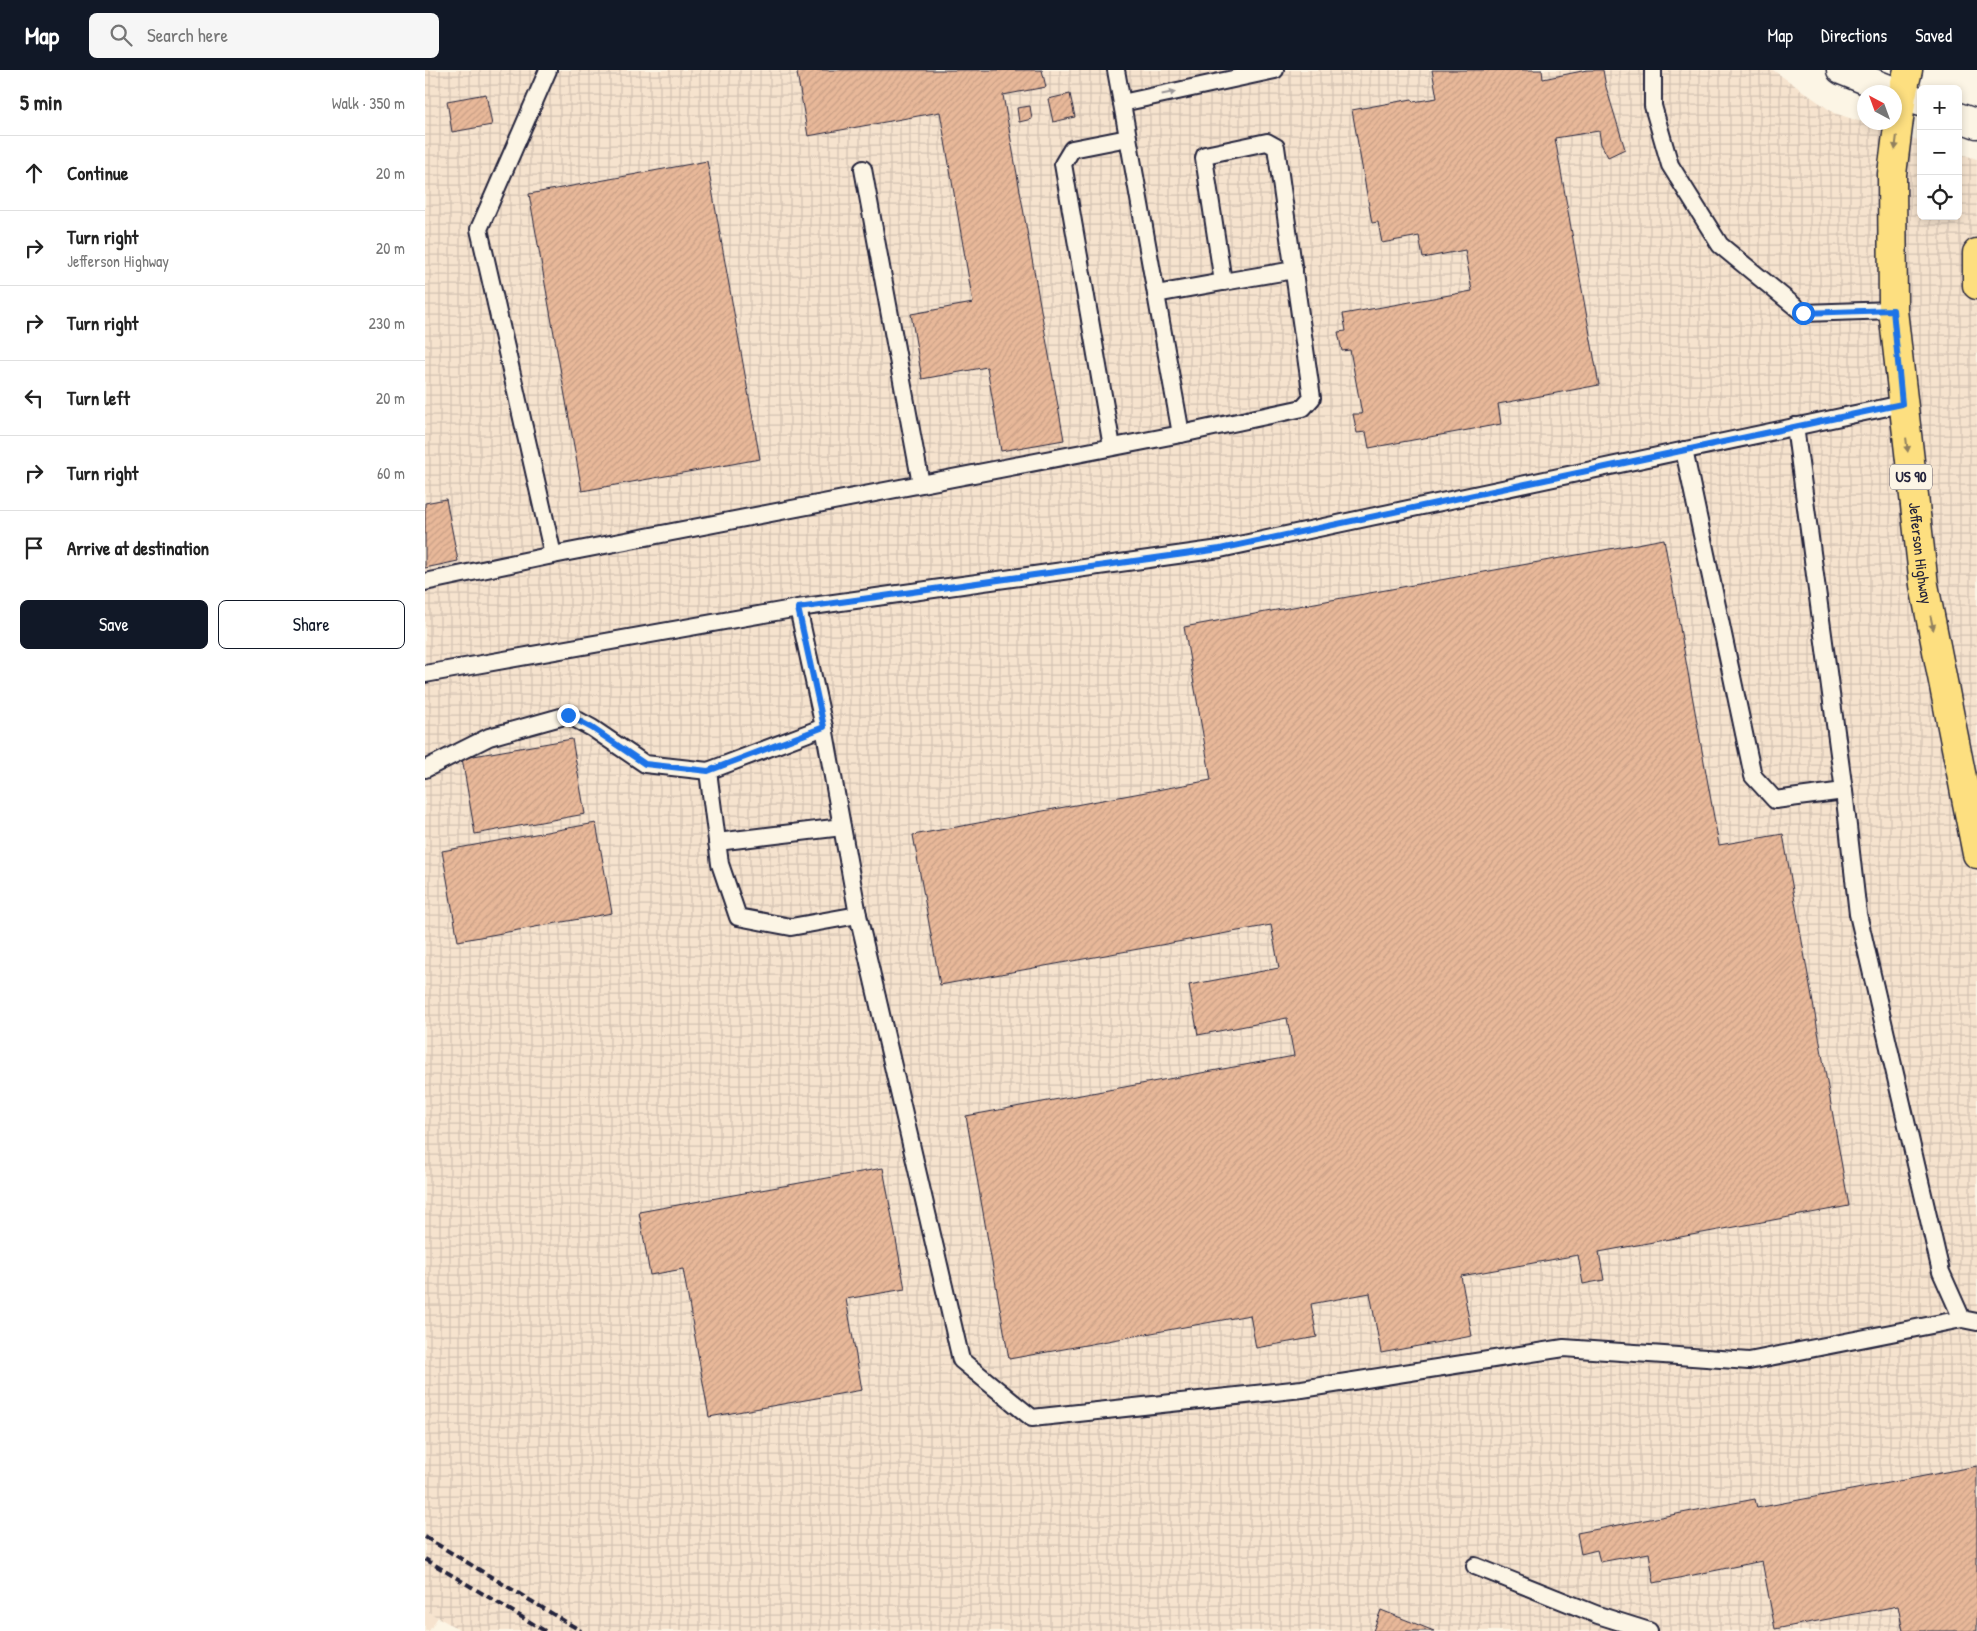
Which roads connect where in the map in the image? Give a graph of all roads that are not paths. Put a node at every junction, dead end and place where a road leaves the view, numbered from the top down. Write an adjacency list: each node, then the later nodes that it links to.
1 (547, 70): 24 (lane)
2 (1116, 70): 7 (lane)
3 (1275, 70): 7 (lane, one-way to 3)
4 (1653, 70): 17 (lane)
5 (1841, 70): 6 (street)
6 (1910, 89): 17 (main road, Jefferson Highway / US 90, one-way to 17)
7 (1122, 103): 10 (lane)
8 (1962, 118): 9 (street)
9 (1977, 124)
10 (1128, 138): 16 (lane); 21 (lane)
11 (863, 169): 23 (lane)
12 (1977, 253): 15 (main road)
13 (1294, 270): 14 (lane); 14 (lane); 20 (lane)
14 (1223, 282): 16 (lane)
15 (1977, 285)
16 (1156, 294): 20 (lane)
17 (1893, 310): 18 (main road, Jefferson Highway / US 90)
18 (1902, 404): 19 (lane); 34 (main road, Jefferson Highway / US 90, one-way to 34)
19 (1795, 426): 22 (lane); 31 (lane)
20 (1181, 434): 21 (lane)
21 (1112, 447): 23 (lane)
22 (1684, 450): 26 (lane); 31 (lane)
23 (921, 484): 24 (lane)
24 (553, 555): 25 (lane)
25 (425, 582)
26 (798, 608): 27 (lane); 28 (lane)
27 (425, 674)
28 (824, 727): 30 (lane); 32 (lane)
29 (425, 769): 30 (lane)
30 (708, 771): 33 (lane)
31 (1844, 791): 36 (lane)
32 (842, 827): 33 (lane); 35 (lane)
33 (717, 842): 35 (lane)
34 (1977, 854)
35 (858, 915): 36 (lane)
36 (1969, 1320)
37 (1475, 1566): 38 (lane)
38 (1649, 1631)

